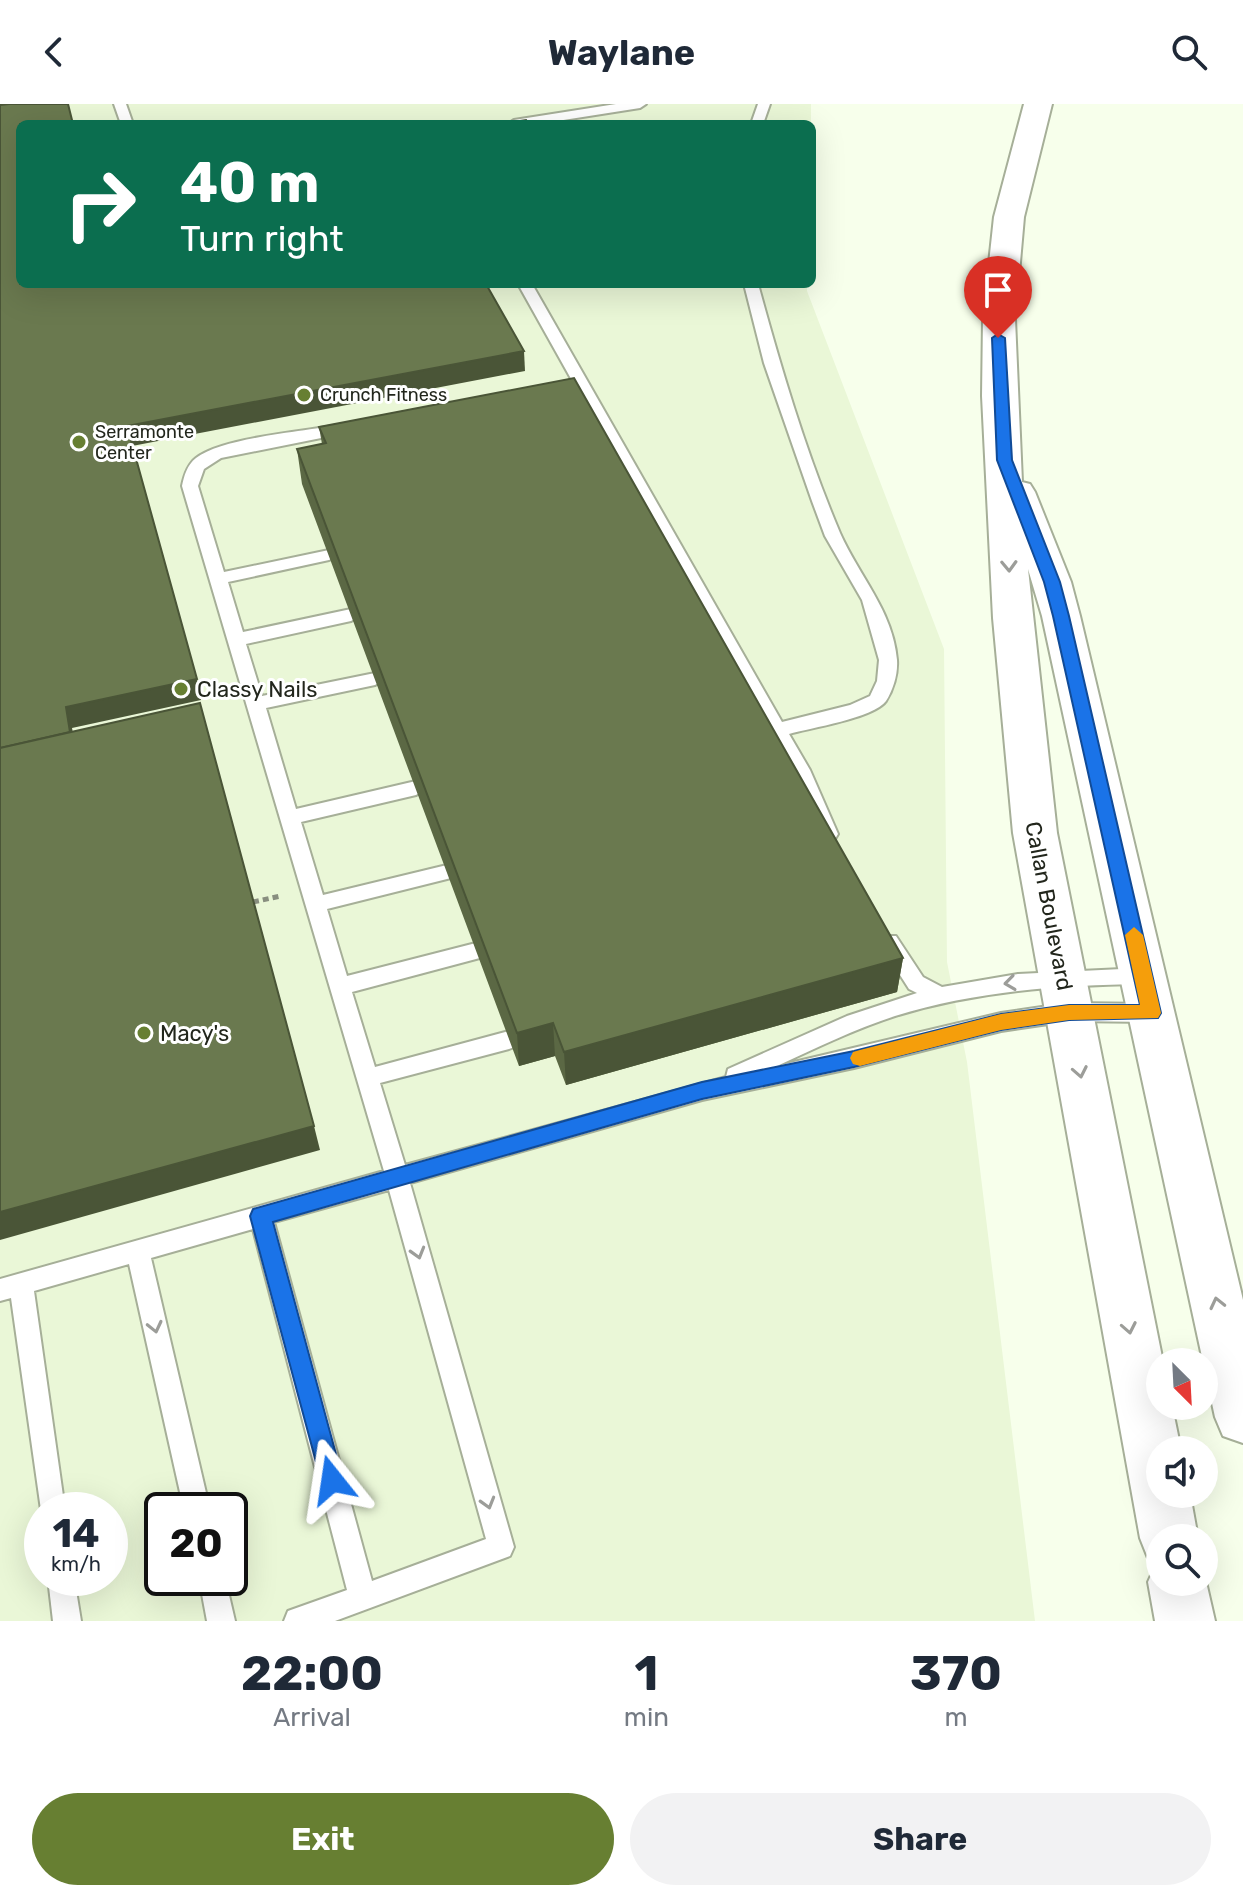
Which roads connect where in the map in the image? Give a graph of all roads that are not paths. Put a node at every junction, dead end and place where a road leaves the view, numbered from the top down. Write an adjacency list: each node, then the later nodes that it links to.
1 (640, 104): 3 (lane)
2 (1038, 104): 9 (street, Callan Boulevard)
3 (595, 111): 4 (lane); 5 (lane)
4 (539, 120)
5 (601, 120)
6 (527, 288): 10 (lane)
7 (752, 288): 26 (lane)
8 (364, 425): 15 (lane)
9 (1005, 460): 37 (street, Callan Boulevard, one-way to 37); 38 (street, Callan Boulevard)
10 (640, 488): 11 (lane); 12 (lane)
11 (620, 493)
12 (673, 546): 13 (lane); 16 (lane)
13 (652, 551)
14 (329, 555): 15 (lane)
15 (217, 579): 19 (lane)
16 (706, 605): 17 (lane); 20 (lane)
17 (685, 610)
18 (351, 615): 19 (lane)
19 (235, 640): 23 (lane)
20 (735, 656): 21 (lane); 24 (lane)
21 (713, 661)
22 (375, 679): 23 (lane)
23 (255, 704): 30 (lane)
24 (764, 705): 25 (lane); 26 (lane)
25 (741, 711)
26 (777, 730): 27 (lane)
27 (805, 779): 28 (lane); 31 (lane)
28 (782, 785)
29 (416, 788): 30 (lane)
30 (288, 818): 33 (lane)
31 (836, 849)
32 (447, 872): 33 (lane)
33 (314, 905): 36 (lane)
34 (881, 929): 39 (lane)
35 (476, 951): 36 (lane)
36 (339, 987): 41 (lane)
37 (1066, 994): 38 (lane); 38 (lane); 39 (lane, one-way to 39); 42 (lane); 48 (street, Callan Boulevard, one-way to 48)
38 (1148, 994): 47 (street, Callan Boulevard, one-way to 38)
39 (940, 996): 42 (lane)
40 (509, 1040): 41 (lane)
41 (366, 1078): 43 (lane)
42 (702, 1091): 43 (lane)
43 (397, 1177): 44 (lane); 54 (lane, one-way to 54)
44 (261, 1216): 45 (lane); 54 (lane)
45 (138, 1251): 46 (lane); 50 (lane, one-way to 50)
46 (11, 1287): 49 (lane)
47 (1243, 1417)
48 (1149, 1436)
49 (49, 1492)
50 (193, 1492)
51 (64, 1596): 55 (lane)
52 (216, 1596): 56 (lane)
53 (1181, 1596): 58 (street)
54 (363, 1598): 57 (lane)
55 (67, 1621)
56 (221, 1621)
57 (298, 1621)
58 (1185, 1621)

